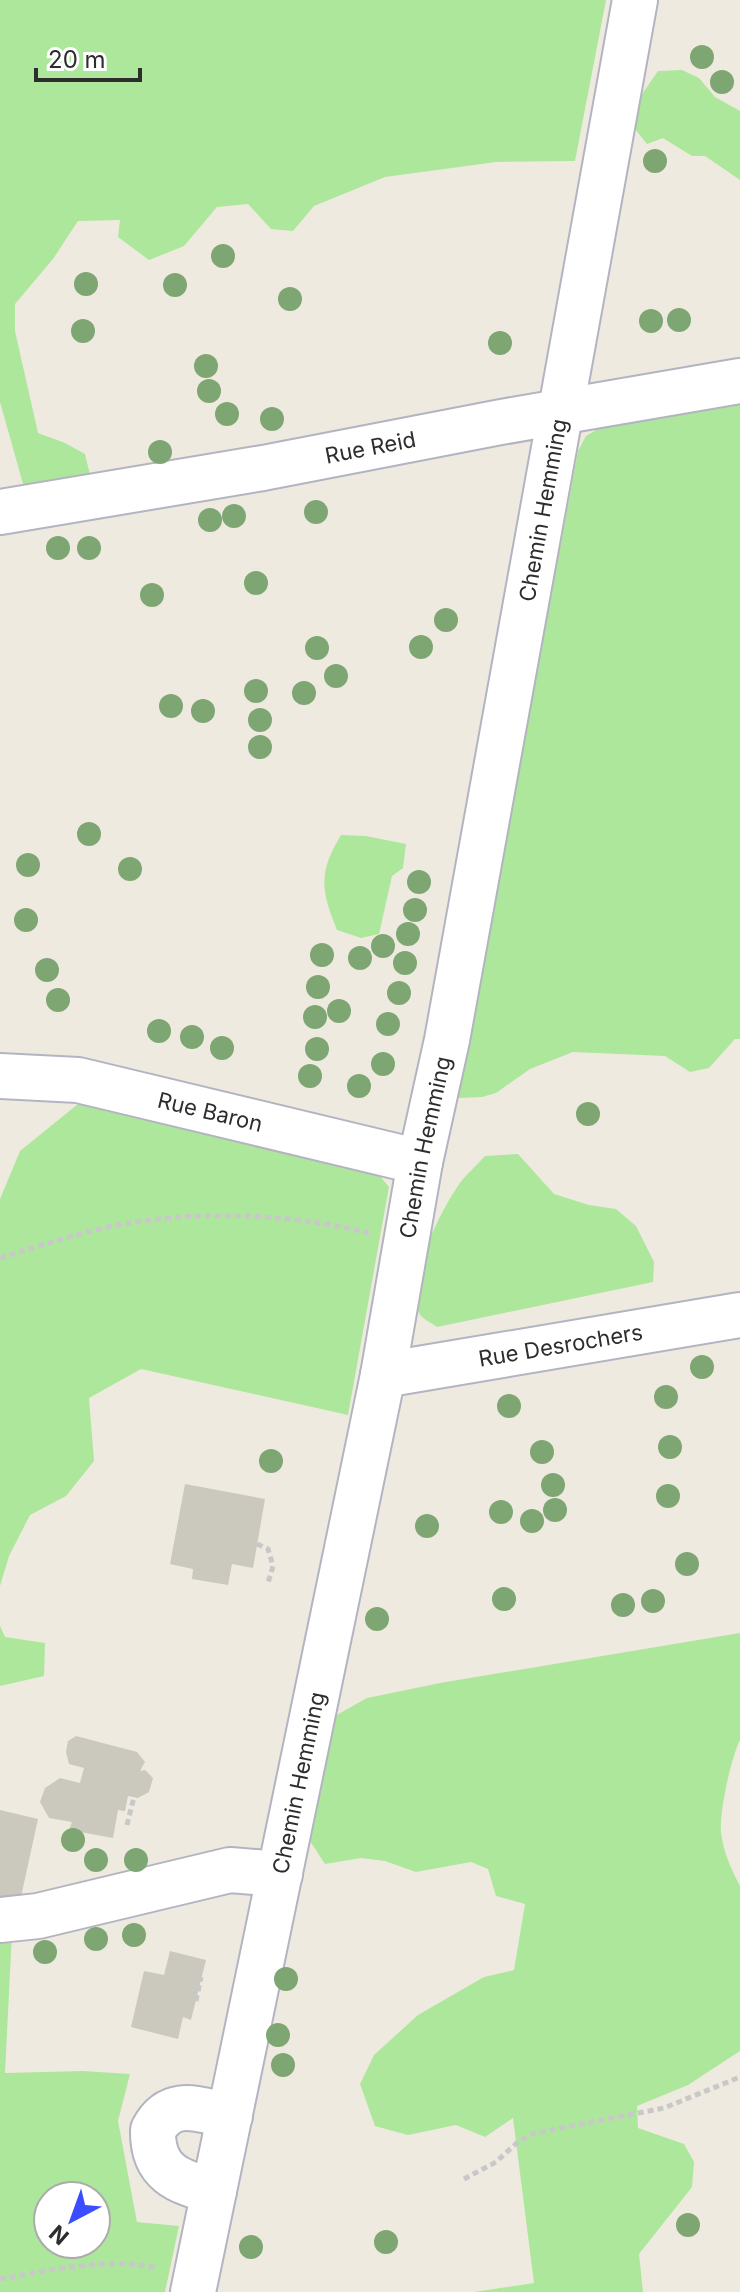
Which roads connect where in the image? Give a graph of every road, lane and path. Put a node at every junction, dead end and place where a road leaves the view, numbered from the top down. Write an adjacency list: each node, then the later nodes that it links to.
1 (635, 0): 3 (street, Chemin Hemming)
2 (740, 381): 3 (street, Rue Reid)
3 (561, 412): 4 (street, Rue Reid); 6 (street, Chemin Hemming)
4 (0, 512)
5 (0, 1076): 6 (street, Rue Baron)
6 (420, 1162): 7 (street, Chemin Hemming)
7 (406, 1242): 8 (path); 10 (street, Chemin Hemming)
8 (0, 1258)
9 (740, 1315): 10 (street, Rue Desrochers)
10 (383, 1375): 15 (street, Chemin Hemming)
11 (257, 1544): 12 (path)
12 (268, 1583)
13 (134, 1797): 14 (path)
14 (127, 1825)
15 (280, 1874): 16 (street); 20 (street, Chemin Hemming)
16 (0, 1920)
17 (201, 1977): 18 (path)
18 (196, 2001)
19 (740, 2077): 21 (path)
20 (230, 2116): 22 (street, Chemin Hemming); 22 (street)
21 (464, 2179)
22 (214, 2191): 24 (street, Chemin Hemming)
23 (0, 2279): 24 (path)
24 (195, 2284)

